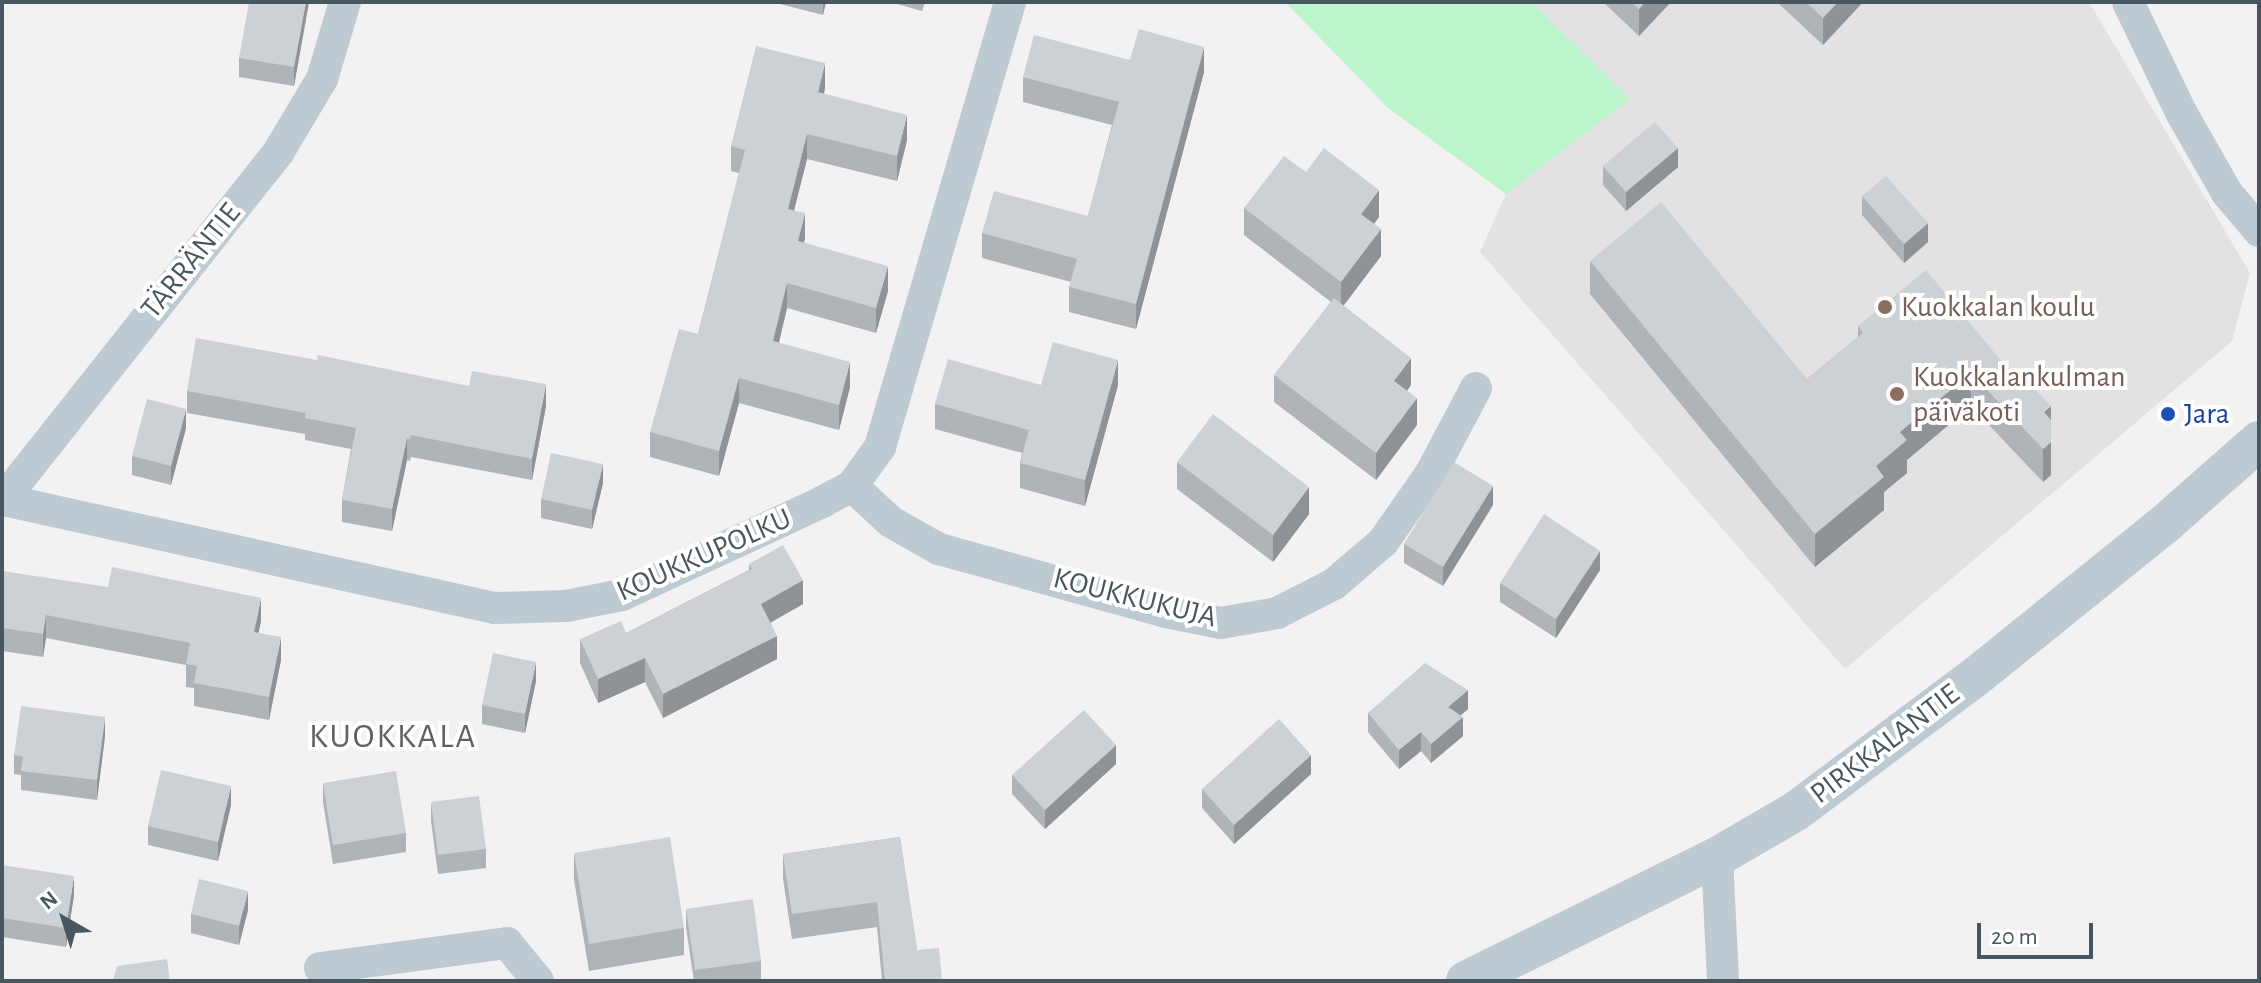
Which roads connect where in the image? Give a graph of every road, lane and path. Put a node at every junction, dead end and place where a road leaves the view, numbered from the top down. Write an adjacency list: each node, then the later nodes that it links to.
1 (345, 2): 8 (street, TÄRRÄNTIE)
2 (1010, 2): 7 (street, KOUKKUPOLKU)
3 (2128, 2): 4 (street)
4 (2259, 231)
5 (1476, 388): 7 (street, KOUKKUKUJA)
6 (2259, 441): 9 (street, PIRKKALANTIE)
7 (852, 486): 8 (street, KOUKKUPOLKU)
8 (3, 501)
9 (1717, 857): 12 (street, PIRKKALANTIE); 13 (street)
10 (320, 968): 11 (street)
11 (538, 981)
12 (1466, 981)
13 (1723, 981)

